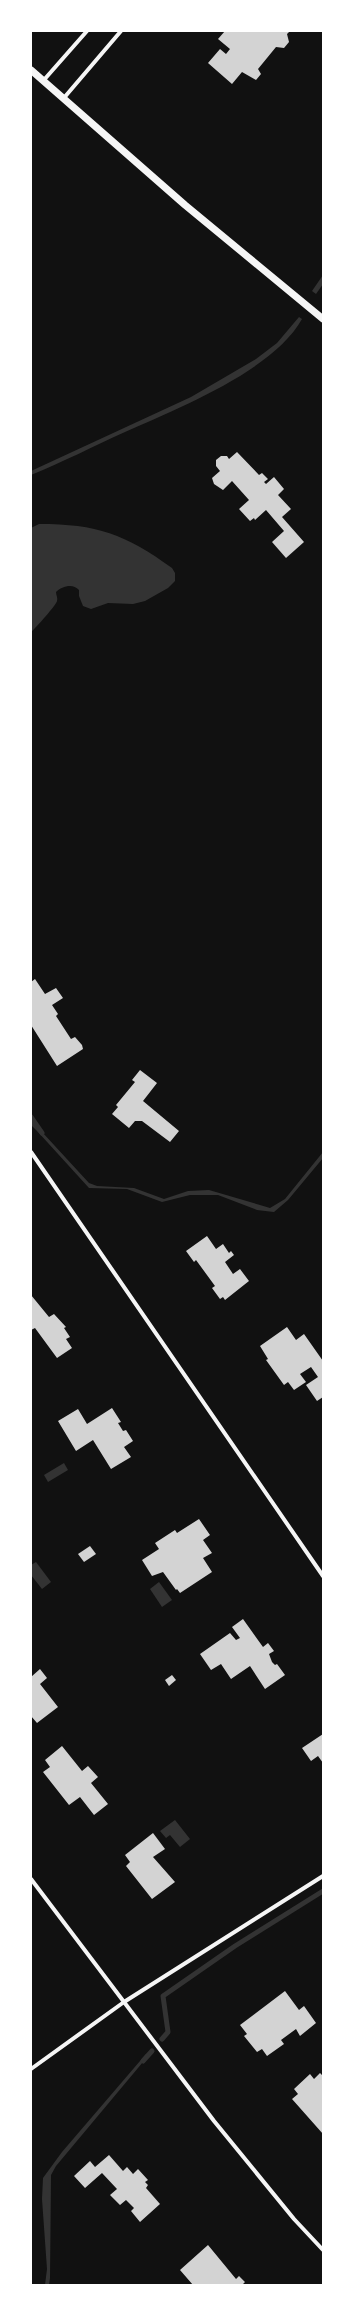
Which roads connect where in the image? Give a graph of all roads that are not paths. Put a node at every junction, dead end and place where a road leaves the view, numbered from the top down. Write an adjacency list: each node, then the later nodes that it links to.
1 (87, 31): 4 (street)
2 (121, 31): 5 (street)
3 (31, 70): 4 (street)
4 (43, 81): 5 (street)
5 (63, 99): 6 (street)
6 (323, 319)
7 (31, 1152): 8 (street)
8 (323, 1576)
9 (323, 1876): 11 (street)
10 (31, 1879): 11 (street)
11 (124, 2002): 12 (street); 13 (street)
12 (31, 2069)
13 (323, 2250)

